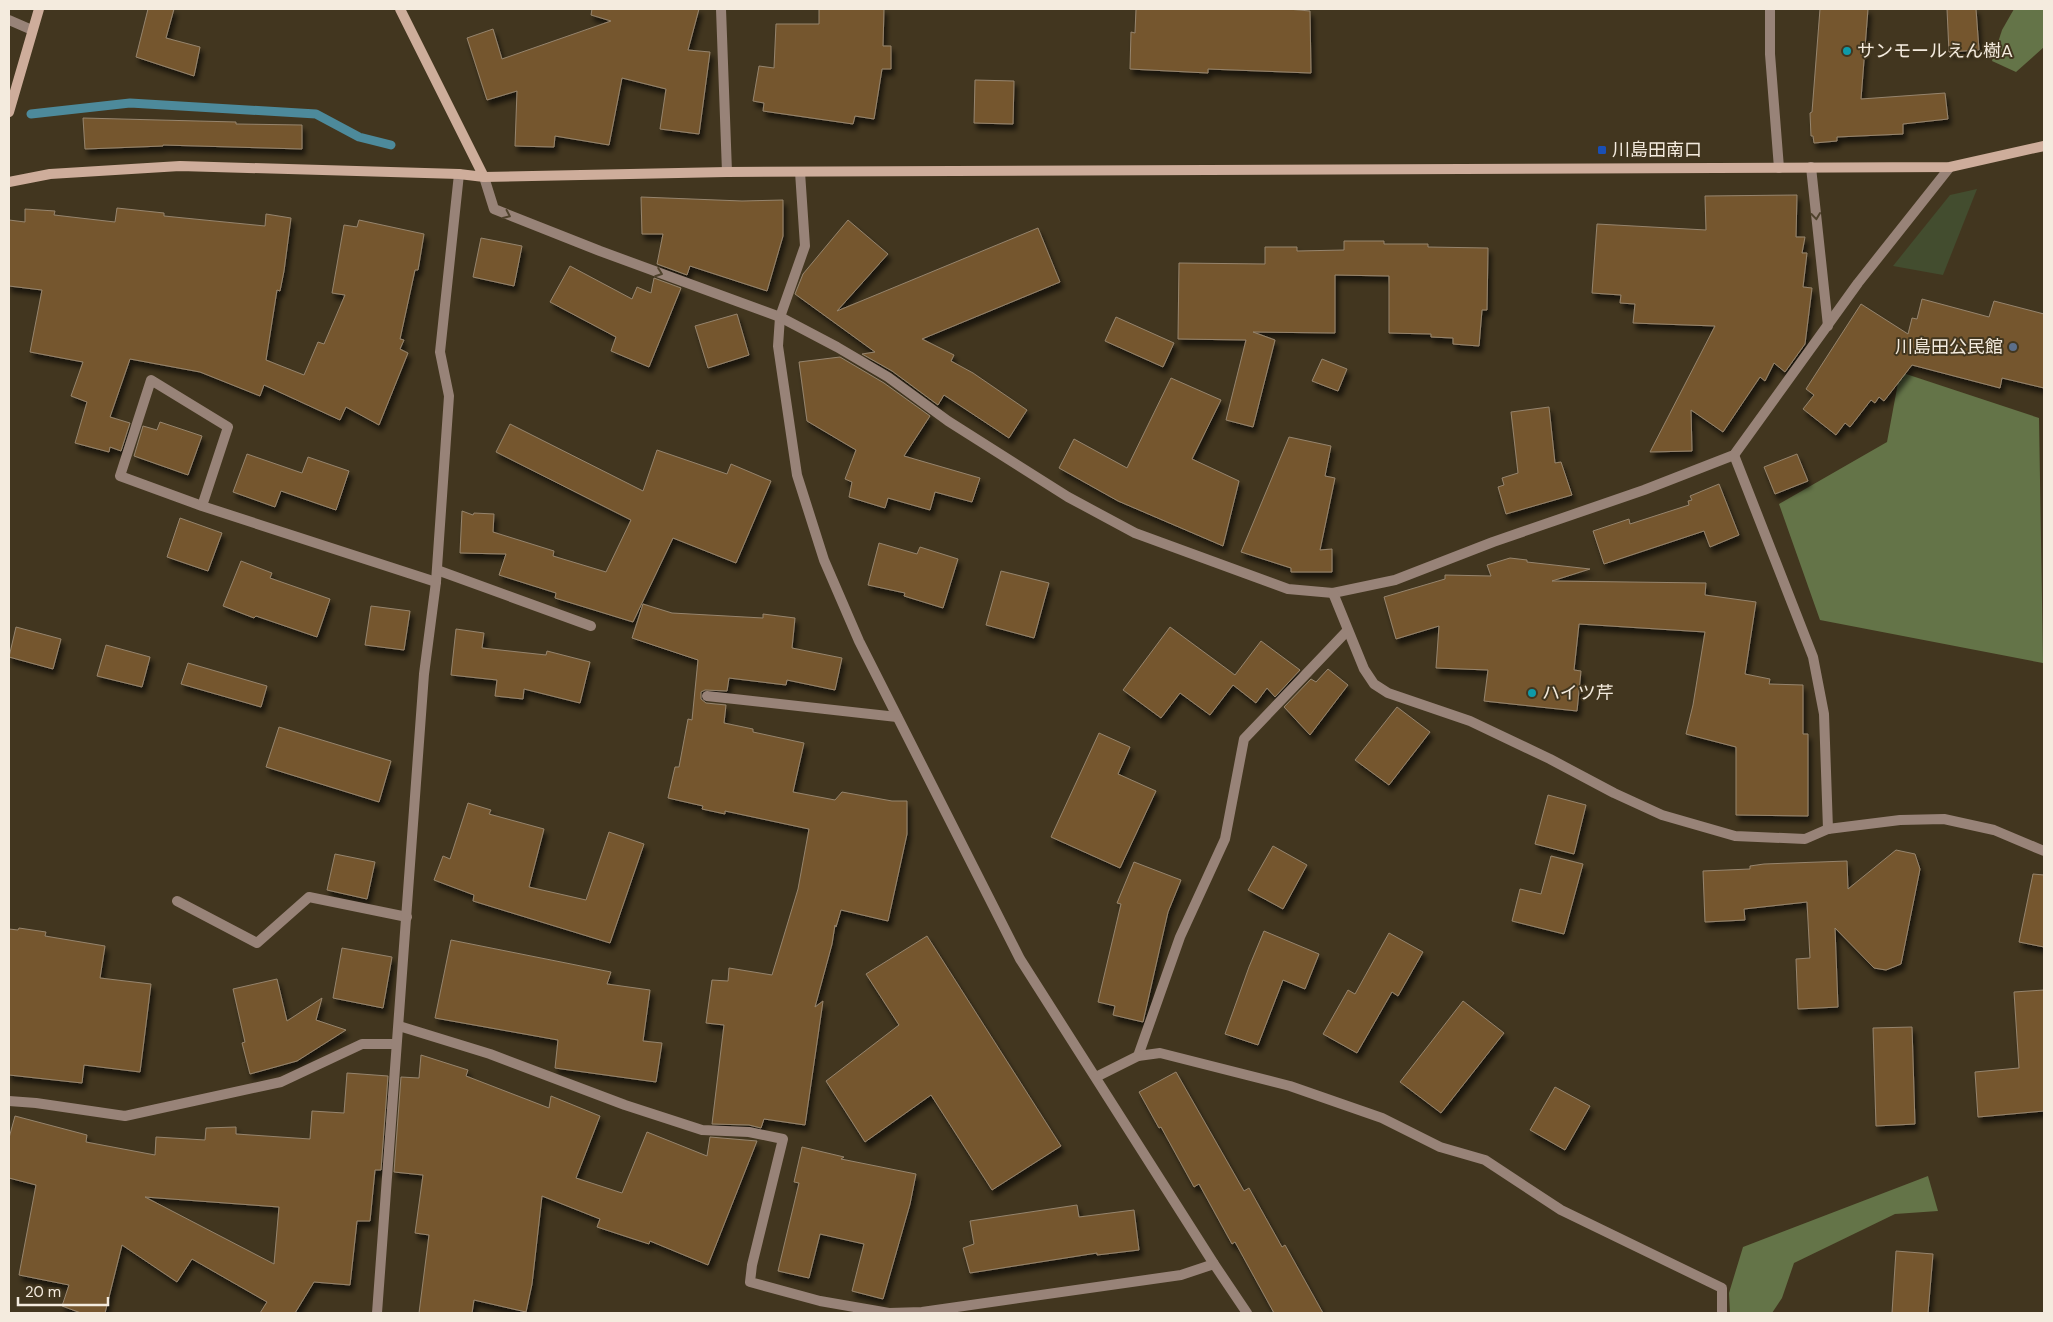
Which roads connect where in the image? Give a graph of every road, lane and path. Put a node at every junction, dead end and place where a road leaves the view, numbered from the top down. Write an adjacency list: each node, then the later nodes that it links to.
1 (38, 9): 6 (street)
2 (400, 9): 15 (street)
3 (721, 9): 12 (street)
4 (1770, 9): 10 (street)
5 (9, 20): 6 (street)
6 (32, 30): 7 (street)
7 (9, 112)
8 (2044, 146): 9 (street)
9 (1950, 167): 11 (street); 18 (street)
10 (1779, 168): 11 (street); 13 (street)
11 (1811, 168): 18 (street, one-way to 18)
12 (727, 172): 13 (street); 15 (street)
13 (800, 172): 17 (street)
14 (459, 174): 15 (street); 16 (street); 21 (street)
15 (484, 177): 17 (street, one-way to 17)
16 (9, 182)
17 (780, 317): 23 (street); 27 (street)
18 (1828, 326): 19 (street)
19 (1734, 454): 23 (street); 28 (street)
20 (202, 506): 20 (street); 22 (street)
21 (437, 570): 22 (street); 24 (street)
22 (436, 582): 31 (street)
23 (1333, 593): 25 (street)
24 (591, 626)
25 (1347, 631): 28 (street); 34 (street)
26 (707, 696): 27 (street)
27 (897, 717): 35 (street)
28 (1828, 829): 29 (street)
29 (2044, 851)
30 (177, 901): 31 (street)
31 (406, 917): 32 (street)
32 (399, 1026): 33 (street); 37 (street)
33 (396, 1044): 36 (street); 38 (street)
34 (1138, 1056): 35 (street); 40 (street)
35 (1096, 1077): 37 (street)
36 (9, 1101)
37 (1214, 1264): 39 (street)
38 (377, 1313)
39 (1248, 1313)
40 (1722, 1313)

